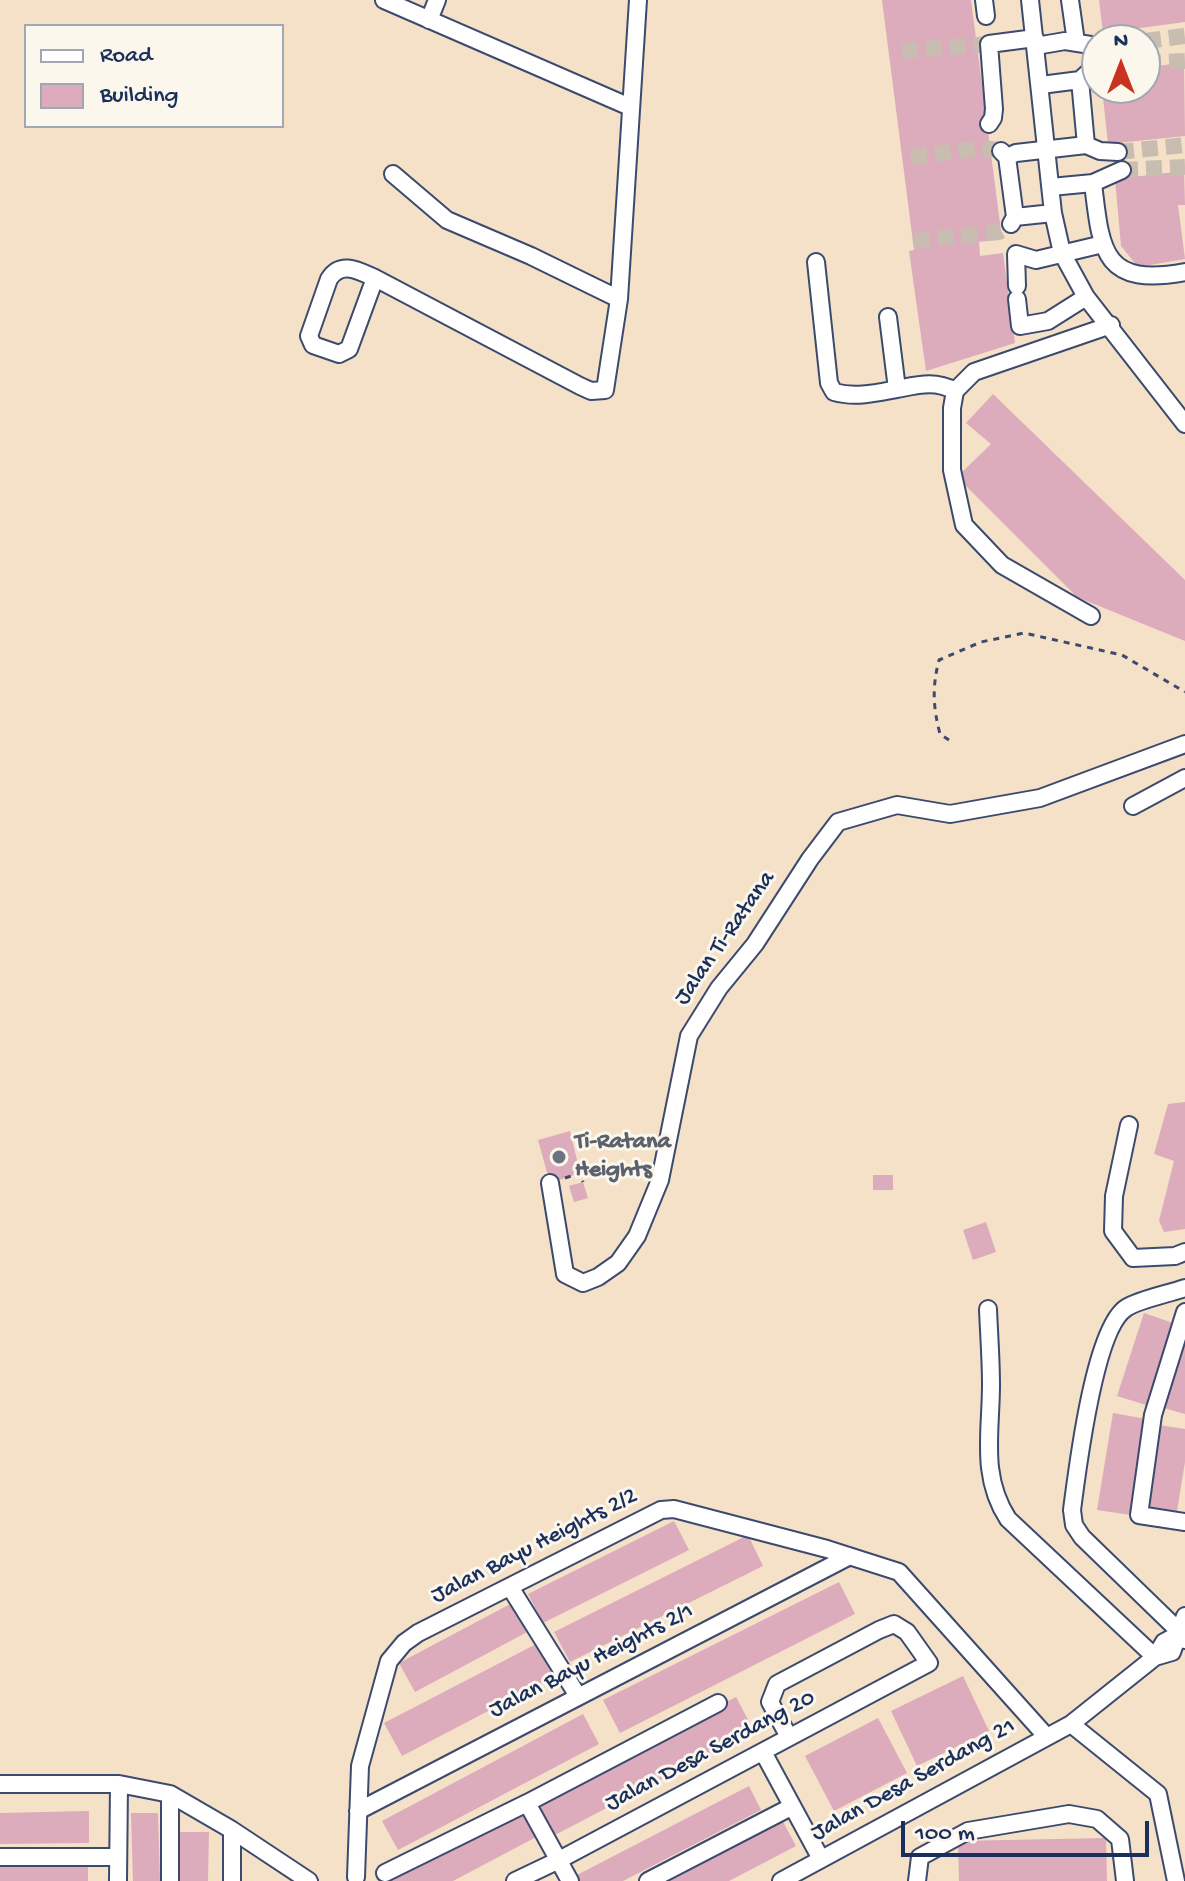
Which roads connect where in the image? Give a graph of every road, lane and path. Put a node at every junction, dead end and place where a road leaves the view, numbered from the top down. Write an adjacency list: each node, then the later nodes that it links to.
1 (384, 0): 6 (street)
2 (437, 0): 6 (street)
3 (638, 0): 11 (street)
4 (1030, 0): 7 (street)
5 (1070, 0): 8 (street)
6 (429, 20): 11 (street)
7 (1035, 42): 8 (street); 10 (street); 12 (street)
8 (1076, 42): 9 (street)
9 (1081, 44)
10 (1041, 85): 13 (street); 14 (street)
11 (630, 107): 27 (street)
12 (989, 124)
13 (1086, 145): 14 (street); 15 (street)
14 (1047, 150): 19 (street); 20 (street)
15 (1118, 152)
16 (1122, 170): 18 (street)
17 (393, 174): 27 (street)
18 (1093, 183): 19 (street); 21 (street)
19 (1051, 187): 20 (street)
20 (1053, 213): 22 (street)
21 (1103, 244): 22 (street); 24 (street)
22 (1062, 253): 26 (street); 26 (street)
23 (816, 262): 30 (street)
24 (1185, 272)
25 (375, 278): 25 (street); 27 (street)
26 (1086, 297): 29 (street)
27 (619, 299)
28 (888, 317): 30 (street)
29 (1111, 325): 31 (street); 32 (street)
30 (897, 389): 31 (street)
31 (955, 391): 33 (street)
32 (1185, 424)
33 (1091, 616)
34 (1185, 692): 35 (path)
35 (949, 740)
36 (1185, 744): 41 (street, Jalan Ti-Ratana)
37 (1184, 781): 38 (street)
38 (1133, 806)
39 (1129, 1125): 42 (street)
40 (583, 1182): 41 (path)
41 (550, 1183)
42 (1185, 1252)
43 (1185, 1288): 49 (street)
44 (988, 1309): 50 (street)
45 (1185, 1312): 46 (street)
46 (1185, 1522)
47 (848, 1557): 48 (street, Jalan Bayu Heights 2/2); 51 (street, Jalan Bayu Heights 2/1); 54 (street, Jalan Bayu Heights 2/2)
48 (510, 1587): 51 (street); 62 (street, Jalan Bayu Heights 2/2)
49 (1184, 1630): 50 (street, Jalan Desa Serdang 21)
50 (1155, 1657): 53 (street, Jalan Desa Serdang 21)
51 (578, 1696): 62 (street, Jalan Bayu Heights 2/1)
52 (718, 1703): 60 (street)
53 (1071, 1724): 54 (street, Jalan Desa Serdang 21); 80 (street)
54 (1046, 1736): 66 (street, Jalan Desa Serdang 21)
55 (789, 1737): 55 (street, Jalan Desa Serdang 20); 56 (street, Jalan Desa Serdang 20)
56 (763, 1752): 61 (street); 67 (street, Jalan Desa Serdang 20)
57 (0, 1784): 58 (street)
58 (119, 1784): 59 (street); 65 (street)
59 (170, 1794): 63 (street); 72 (street)
60 (527, 1803): 67 (street); 68 (street)
61 (791, 1807): 66 (street); 76 (street)
62 (358, 1811): 69 (street, Jalan Bayu Heights 2/2)
63 (232, 1830): 70 (street); 73 (street)
64 (0, 1857): 65 (street)
65 (118, 1857): 71 (street)
66 (821, 1859): 77 (street, Jalan Desa Serdang 21)
67 (559, 1860): 74 (street, Jalan Desa Serdang 20); 75 (street)
68 (385, 1873)
69 (356, 1877)
70 (300, 1878)
71 (118, 1881)
72 (170, 1881)
73 (232, 1881)
74 (515, 1881)
75 (570, 1881)
76 (648, 1881)
77 (781, 1881)
78 (917, 1881): 79 (street)
79 (1125, 1881)
80 (1176, 1881)

